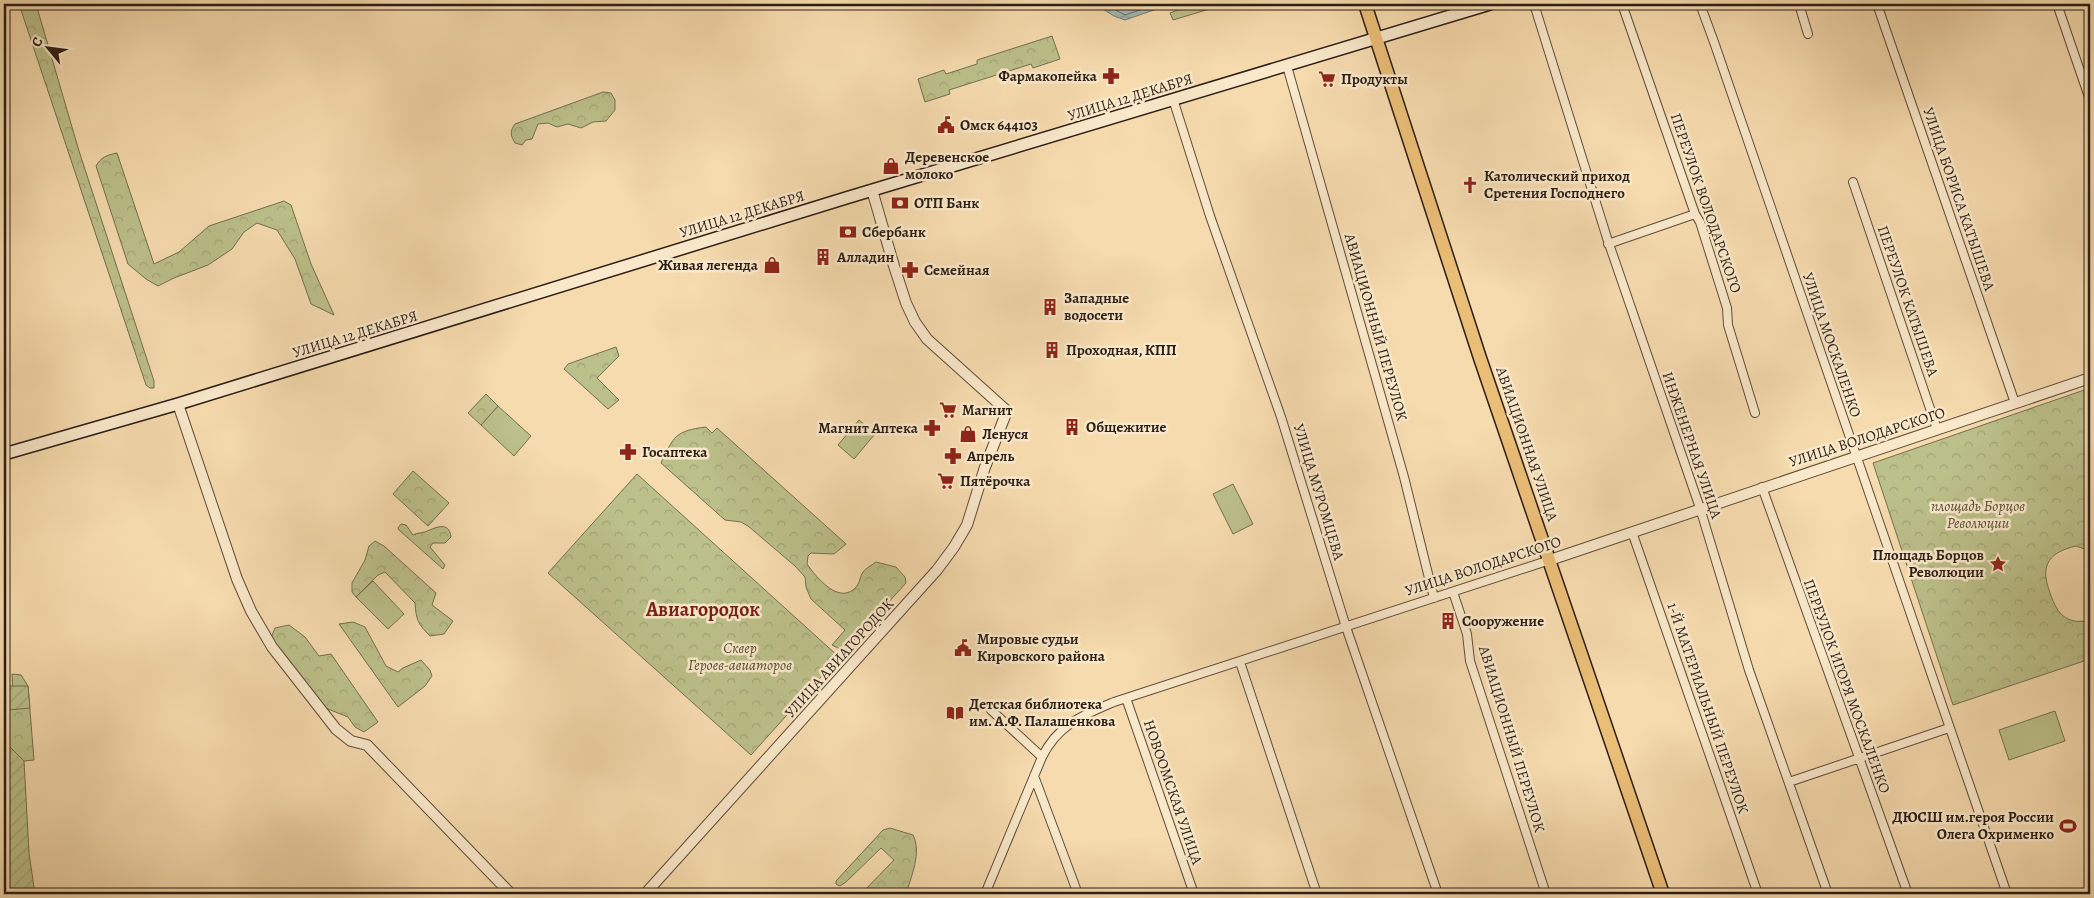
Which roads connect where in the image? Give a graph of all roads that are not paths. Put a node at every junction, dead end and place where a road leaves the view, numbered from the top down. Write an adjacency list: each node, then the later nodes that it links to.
1 (1365, 4): 10 (main road, АВИАЦИОННАЯ УЛИЦА)
2 (1490, 4): 10 (main road, УЛИЦА 12 ДЕКАБРЯ)
3 (1534, 4): 17 (street, ИНЖЕНЕРНАЯ УЛИЦА)
4 (1622, 4): 16 (street, ПЕРЕУЛОК ВОЛОДАРСКОГО)
5 (1700, 4): 24 (street, УЛИЦА МОСКАЛЕНКО)
6 (1799, 4): 9 (street)
7 (1878, 4): 19 (street, УЛИЦА БОРИСА КАТЫШЕВА)
8 (2057, 4): 13 (street)
9 (1808, 34)
10 (1376, 38): 11 (main road, УЛИЦА 12 ДЕКАБРЯ); 28 (main road, АВИАЦИОННАЯ УЛИЦА)
11 (1287, 66): 12 (main road, УЛИЦА 12 ДЕКАБРЯ); 30 (street, АВИАЦИОННЫЙ ПЕРЕУЛОК)
12 (1173, 99): 15 (main road, УЛИЦА 12 ДЕКАБРЯ); 31 (street, УЛИЦА МУРОМЦЕВА)
13 (2090, 100)
14 (1853, 182): 22 (street, ПЕРЕУЛОК КАТЫШЕВА)
15 (872, 190): 20 (main road, УЛИЦА 12 ДЕКАБРЯ); 41 (street, УЛИЦА АВИАГОРОДОК)
16 (1695, 214): 17 (street); 21 (street, ПЕРЕУЛОК ВОЛОДАРСКОГО)
17 (1608, 244): 26 (street, ИНЖЕНЕРНАЯ УЛИЦА)
18 (2090, 378): 19 (street, УЛИЦА ВОЛОДАРСКОГО)
19 (2015, 403): 22 (street, УЛИЦА ВОЛОДАРСКОГО)
20 (178, 404): 23 (main road, УЛИЦА 12 ДЕКАБРЯ); 40 (street)
21 (1755, 413)
22 (1937, 429): 24 (street, УЛИЦА ВОЛОДАРСКОГО)
23 (4, 454)
24 (1856, 456): 25 (street, УЛИЦА ВОЛОДАРСКОГО); 35 (street, УЛИЦА МОСКАЛЕНКО)
25 (1762, 487): 26 (street, УЛИЦА ВОЛОДАРСКОГО); 37 (street, ПЕРЕУЛОК ИГОРЯ МОСКАЛЕНКО)
26 (1700, 508): 27 (street, УЛИЦА ВОЛОДАРСКОГО); 39 (street, ИНЖЕНЕРНАЯ УЛИЦА)
27 (1632, 532): 28 (street, УЛИЦА ВОЛОДАРСКОГО); 49 (street, 1-Й МАТЕРИАЛЬНЫЙ ПЕРЕУЛОК)
28 (1550, 560): 29 (street, УЛИЦА ВОЛОДАРСКОГО); 48 (main road, АВИАЦИОННАЯ УЛИЦА)
29 (1453, 592): 30 (street, УЛИЦА ВОЛОДАРСКОГО); 47 (street, АВИАЦИОННЫЙ ПЕРЕУЛОК)
30 (1434, 598): 31 (street, УЛИЦА ВОЛОДАРСКОГО)
31 (1346, 627): 32 (street, УЛИЦА ВОЛОДАРСКОГО); 46 (street, УЛИЦА МУРОМЦЕВА)
32 (1240, 662): 33 (street, УЛИЦА ВОЛОДАРСКОГО); 45 (street)
33 (1126, 698): 36 (street, УЛИЦА ВОЛОДАРСКОГО); 44 (street, НОВООМСКАЯ УЛИЦА)
34 (991, 710): 36 (street)
35 (1949, 728): 37 (street); 52 (street, УЛИЦА МОСКАЛЕНКО)
36 (1042, 757): 38 (street, УЛИЦА ВОЛОДАРСКОГО)
37 (1859, 759): 39 (street); 51 (street, ПЕРЕУЛОК ИГОРЯ МОСКАЛЕНКО)
38 (1034, 776): 42 (street, УЛИЦА ВОЛОДАРСКОГО); 43 (street)
39 (1789, 782): 50 (street, ИНЖЕНЕРНАЯ УЛИЦА)
40 (511, 894)
41 (645, 894)
42 (984, 894)
43 (1078, 894)
44 (1194, 894)
45 (1317, 894)
46 (1438, 894)
47 (1546, 894)
48 (1663, 894)
49 (1758, 894)
50 (1828, 894)
51 (1908, 894)
52 (2007, 894)

